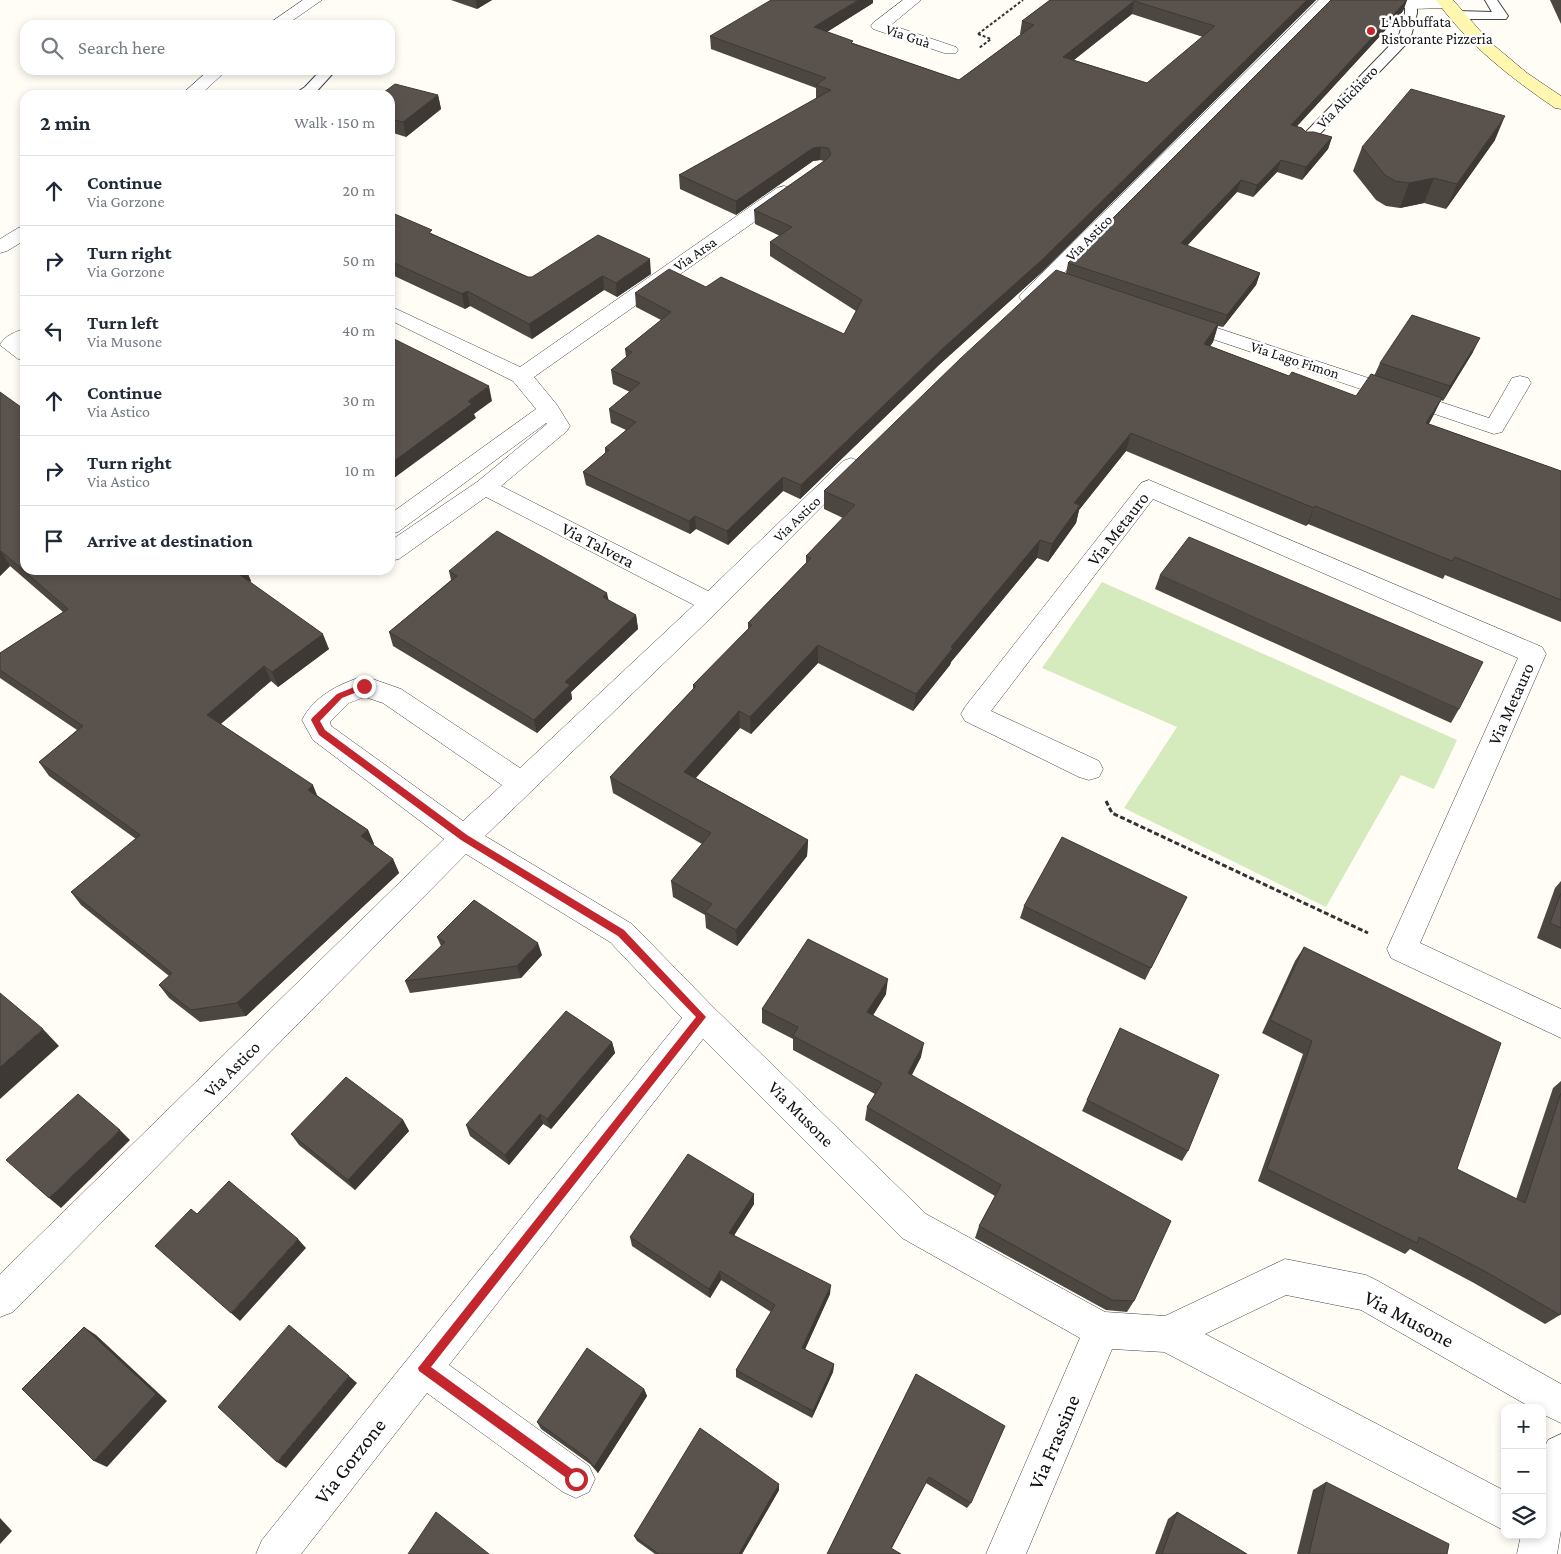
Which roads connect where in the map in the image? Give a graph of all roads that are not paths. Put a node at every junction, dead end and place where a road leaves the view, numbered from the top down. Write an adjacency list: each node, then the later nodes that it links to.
1 (314, 0): 8 (street)
2 (914, 0): 9 (street, Via Guà)
3 (1328, 0): 17 (street, Via Astico)
4 (1388, 0): 6 (street)
5 (1492, 0): 7 (lane)
6 (1411, 4): 7 (street); 15 (lane, Via Altichiero)
7 (1449, 6): 14 (street)
8 (283, 20)
9 (950, 50)
10 (213, 75): 12 (street)
11 (324, 75): 13 (lane)
12 (196, 90)
13 (310, 90)
14 (1561, 104)
15 (1307, 139)
16 (796, 184): 24 (street, Via Arsa)
17 (1049, 278): 18 (street); 19 (street, Via Astico)
18 (1074, 286)
19 (1013, 311)
20 (395, 314): 24 (street)
21 (1167, 318): 25 (street, Via Lago Fimon)
22 (20, 338): 23 (street)
23 (20, 351)
24 (521, 376): 26 (street)
25 (1520, 383)
26 (550, 410): 28 (street); 29 (street)
27 (865, 452): 31 (street, Via Astico)
28 (485, 487): 30 (street); 31 (street, Via Talvera)
29 (395, 522)
30 (395, 550)
31 (711, 603): 33 (street, Via Astico)
32 (1089, 769): 36 (street, Via Metauro)
33 (521, 783): 34 (street, Via Astico); 34 (street)
34 (464, 838): 35 (street, Via Musone); 37 (street, Via Astico)
35 (702, 1017): 38 (street, Via Musone); 40 (street, Via Gorzone)
36 (1561, 1024)
37 (0, 1299)
38 (1102, 1330): 39 (street, Via Musone); 48 (street, Via Frassine)
39 (1167, 1334): 41 (street, Via Musone); 44 (street, Via Musone)
40 (423, 1368): 43 (street); 47 (street, Via Gorzone)
41 (1561, 1404)
42 (1561, 1453): 45 (street)
43 (576, 1479)
44 (1501, 1510)
45 (1546, 1513)
46 (1540, 1539): 49 (street)
47 (276, 1554)
48 (1006, 1554)
49 (1537, 1554)

